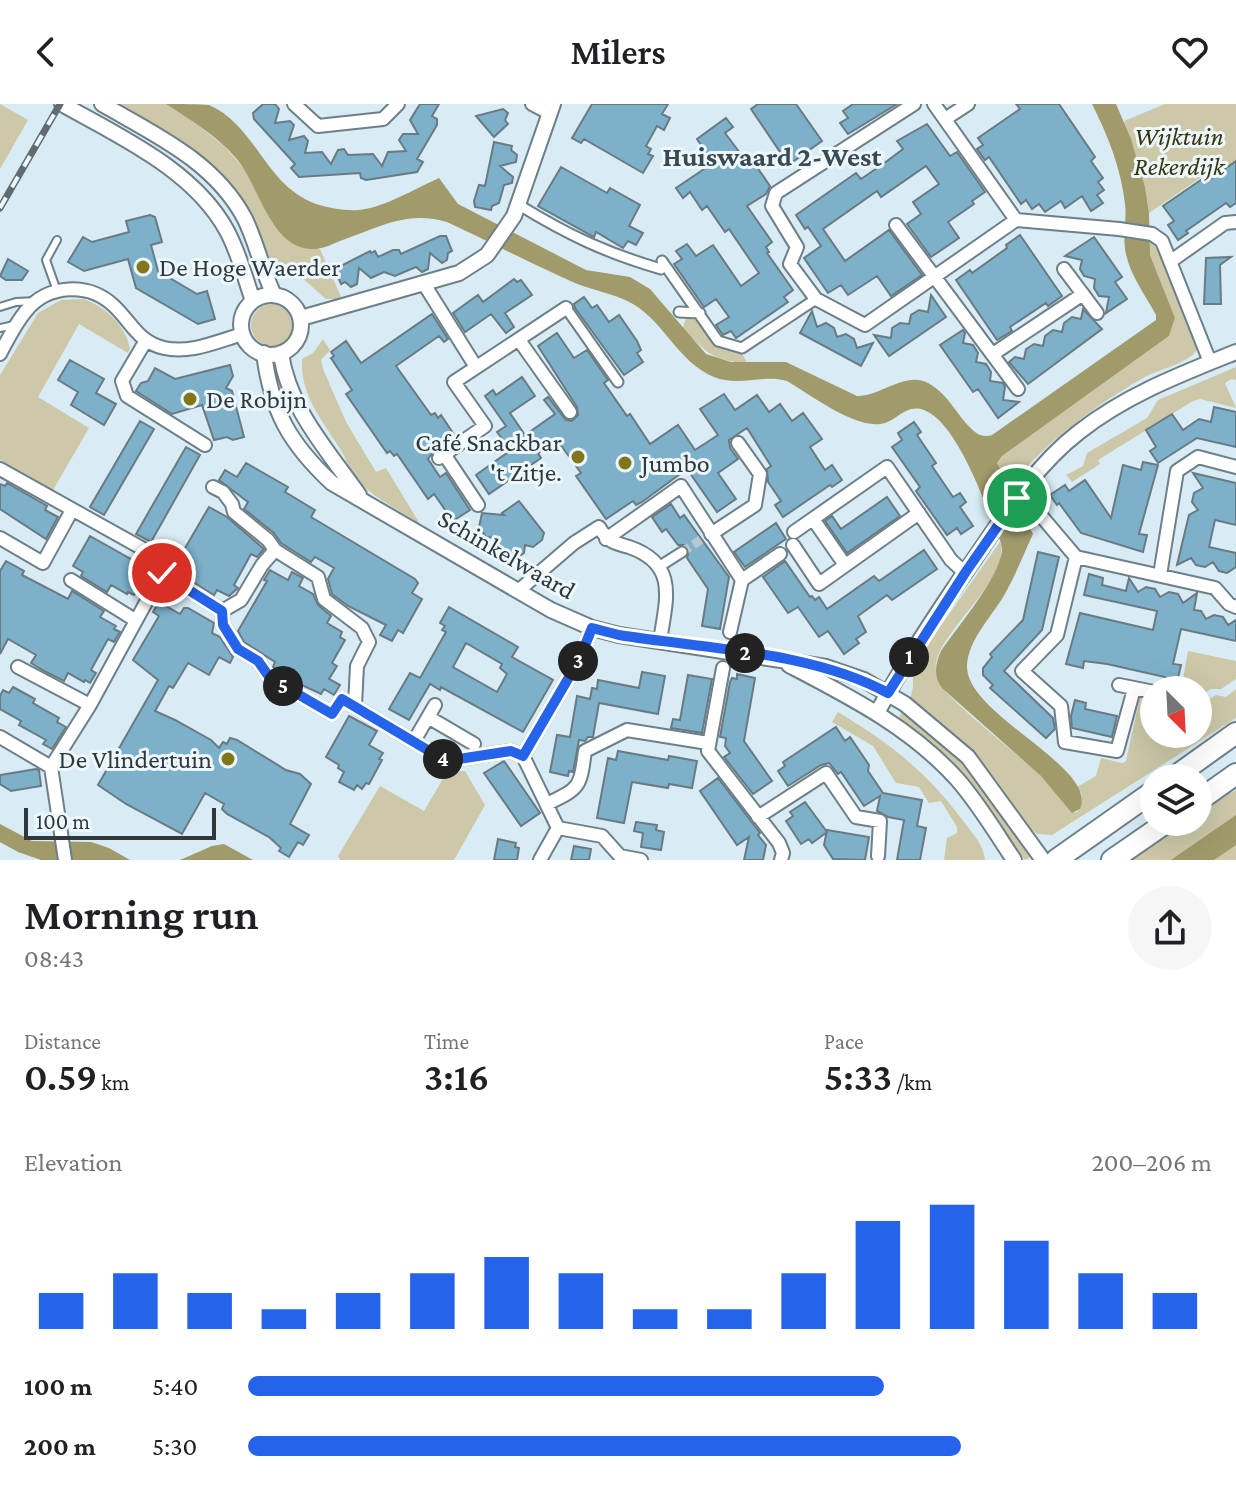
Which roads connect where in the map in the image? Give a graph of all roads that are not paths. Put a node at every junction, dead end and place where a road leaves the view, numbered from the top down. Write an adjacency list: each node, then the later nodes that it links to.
1 (62, 104): 25 (street)
2 (102, 104): 22 (street)
3 (294, 104): 4 (street)
4 (398, 104)
5 (532, 104): 9 (street)
6 (914, 104): 23 (street)
7 (934, 104): 10 (street)
8 (968, 104): 10 (street)
9 (551, 108): 11 (street)
10 (945, 119): 12 (street)
11 (519, 205): 19 (street); 29 (street)
12 (1016, 220): 16 (street); 18 (street)
13 (1236, 222): 16 (street)
14 (896, 225): 18 (street)
15 (57, 240): 20 (lane)
16 (1171, 261): 43 (street)
17 (1064, 269): 21 (street)
18 (934, 275): 23 (street); 42 (street)
19 (424, 284): 31 (street); 44 (street)
20 (57, 291): 24 (street); 37 (street)
21 (1083, 294): 30 (street); 42 (street)
22 (274, 295): 25 (street); 31 (street)
23 (816, 299): 29 (street)
24 (37, 301): 26 (lane); 32 (street)
25 (253, 301): 34 (street)
26 (0, 307)
27 (566, 308): 35 (street); 45 (street)
28 (679, 312): 29 (street)
29 (700, 313)
30 (1097, 313)
31 (301, 318): 40 (street)
32 (17, 324): 33 (lane); 36 (street)
33 (0, 328)
34 (243, 334): 37 (street); 39 (street)
35 (519, 340): 44 (street); 47 (street)
36 (4, 341): 41 (street)
37 (145, 342): 49 (street)
38 (1236, 352): 43 (street)
39 (264, 353): 40 (street); 54 (street, Schinkelwaard)
40 (281, 353): 54 (street, Schinkelwaard)
41 (0, 354)
42 (993, 354): 46 (street)
43 (1210, 362): 53 (street)
44 (476, 367): 55 (street)
45 (618, 382)
46 (1018, 389)
47 (570, 412)
48 (738, 443): 59 (street)
49 (205, 445)
50 (1236, 467): 71 (street)
51 (0, 469): 56 (street)
52 (212, 485): 63 (street)
53 (1019, 495): 66 (street); 70 (street)
54 (361, 499): 74 (street, Schinkelwaard)
55 (478, 505)
56 (72, 510): 60 (street); 69 (street)
57 (919, 513): 58 (street); 67 (street); 70 (street)
58 (813, 519): 62 (street); 67 (street)
59 (706, 536): 61 (street); 73 (street)
60 (0, 538)
61 (606, 539): 68 (street); 74 (street)
62 (794, 539): 65 (street); 67 (street)
63 (275, 550): 76 (street); 89 (street)
64 (682, 552): 68 (street)
65 (780, 554): 73 (street)
66 (1076, 557): 71 (street); 85 (street)
67 (845, 565)
68 (660, 566): 80 (street)
69 (162, 573): 76 (street); 77 (street)
70 (965, 573): 87 (street)
71 (1160, 575): 75 (street)
72 (71, 580): 77 (street)
73 (742, 580): 79 (street)
74 (518, 591): 78 (street, Schinkelwaard)
75 (1236, 607)
76 (222, 611): 89 (street)
77 (135, 620): 88 (street)
78 (592, 628): 80 (street, Schinkelwaard); 96 (street)
79 (730, 632)
80 (660, 641): 81 (street, Schinkelwaard)
81 (777, 659): 87 (street, Schinkelwaard); 90 (street, Schinkelwaard)
82 (18, 667): 88 (street)
83 (723, 668): 94 (street)
84 (1119, 685): 85 (street)
85 (1134, 689): 86 (street)
86 (1140, 690)
87 (888, 693): 90 (street); 112 (street, Schinkelwaard)
88 (90, 705): 98 (street)
89 (355, 705): 93 (street)
90 (877, 713): 111 (street, Schinkelwaard)
91 (1236, 733): 97 (highway)
92 (0, 737): 98 (street)
93 (414, 741): 95 (street); 96 (street)
94 (708, 743): 102 (street); 103 (street)
95 (474, 744)
96 (523, 756): 102 (street)
97 (1193, 764)
98 (51, 767): 107 (street)
99 (1236, 774): 100 (highway)
100 (1212, 791)
101 (1140, 801): 113 (highway)
102 (547, 804): 104 (street)
103 (758, 817): 106 (street); 110 (street)
104 (558, 828): 108 (street); 109 (street)
105 (1147, 836): 114 (highway)
106 (878, 856)
107 (65, 860)
108 (540, 860)
109 (641, 860)
110 (781, 860)
111 (1014, 860)
112 (1043, 860)
113 (1056, 860)
114 (1112, 860)

